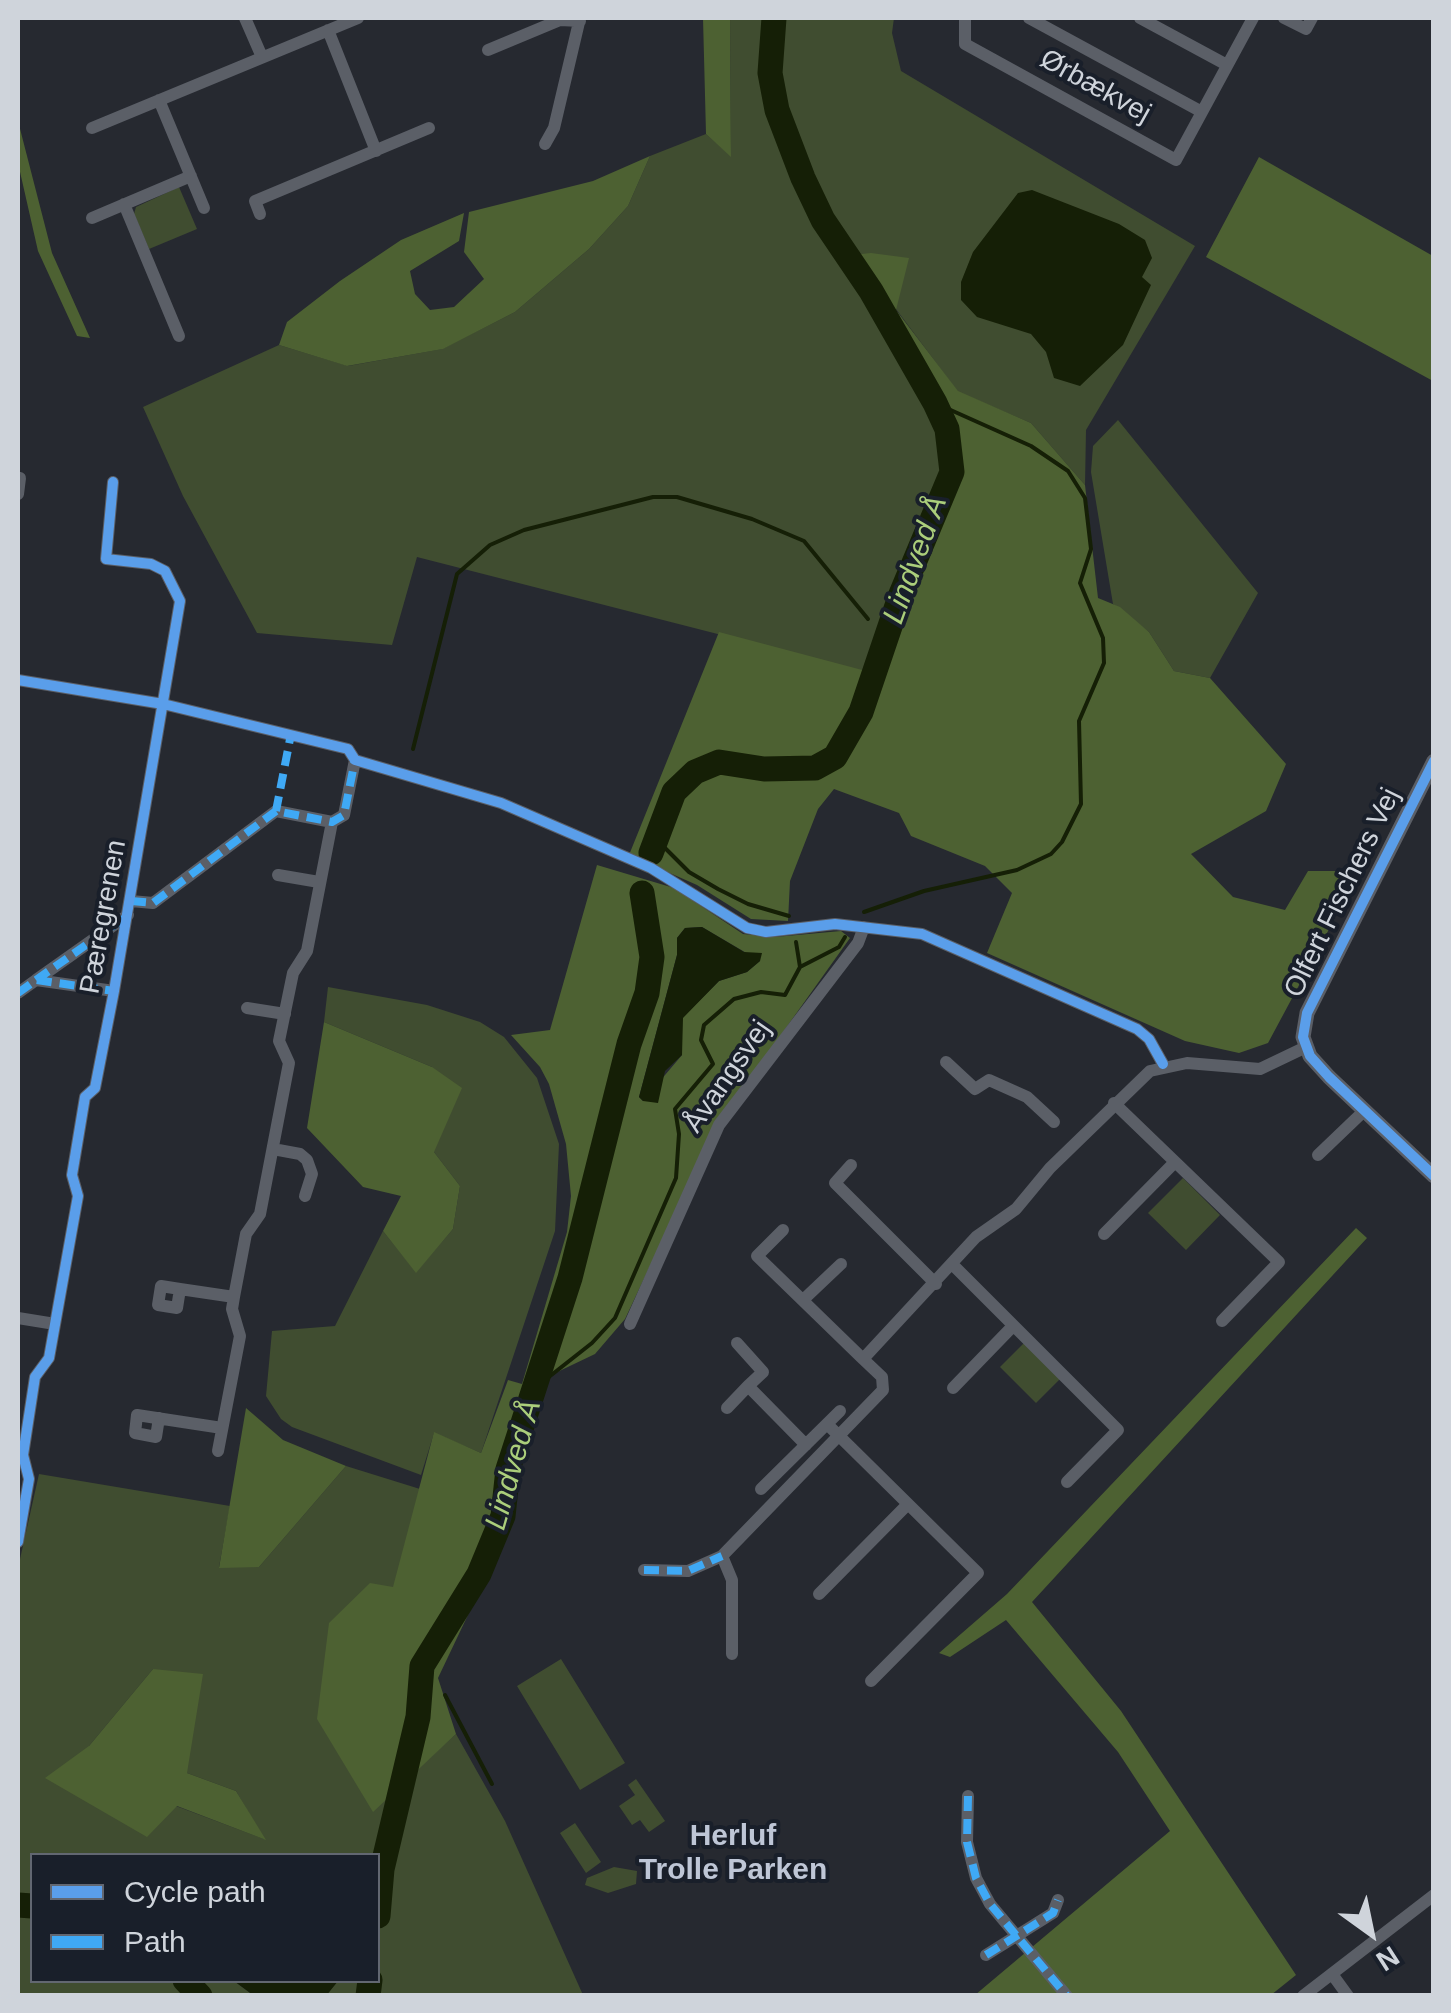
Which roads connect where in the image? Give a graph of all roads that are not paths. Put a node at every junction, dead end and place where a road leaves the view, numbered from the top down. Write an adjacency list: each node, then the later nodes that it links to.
1 (245, 18): 12 (street)
2 (358, 18): 10 (street)
3 (965, 18): 15 (street, Ørbækvej)
4 (1030, 18): 15 (street, Ørbækvej)
5 (1140, 18): 13 (street)
6 (1254, 18): 13 (street, Ørbækvej)
7 (1284, 18): 8 (street)
8 (1312, 18)
9 (580, 19): 11 (street); 18 (street)
10 (328, 30): 12 (street); 19 (street)
11 (488, 50)
12 (262, 58): 14 (street)
13 (1228, 65): 15 (street, Ørbækvej)
14 (159, 100): 16 (street); 20 (street)
15 (1202, 112)
16 (92, 128)
17 (429, 128): 19 (street)
18 (545, 144)
19 (376, 151): 23 (street)
20 (191, 176): 21 (street); 22 (street)
21 (124, 204): 24 (street); 25 (street)
22 (204, 208)
23 (260, 214)
24 (92, 218)
25 (178, 336)
26 (20, 478): 28 (street)
27 (113, 482): 30 (street, Pæregrenen)
28 (18, 494)
29 (18, 680): 30 (street)
30 (163, 704): 31 (street); 36 (street, Pæregrenen)
31 (355, 760): 33 (street); 37 (street)
32 (1434, 761): 43 (street, Olfert Fischers Vej)
33 (332, 822): 35 (street); 36 (street)
34 (278, 874): 35 (street)
35 (319, 882): 42 (street)
36 (130, 908): 38 (street); 39 (street, Pæregrenen)
37 (864, 927): 45 (street); 66 (street, Åvangsvej)
38 (36, 980): 39 (street); 40 (street)
39 (114, 991): 65 (street, Pæregrenen)
40 (18, 993)
41 (247, 1008): 42 (street)
42 (285, 1014): 49 (street)
43 (1306, 1048): 45 (street); 47 (street)
44 (946, 1062): 48 (street)
45 (1163, 1064): 46 (street)
46 (1114, 1103): 51 (street); 58 (street)
47 (1364, 1110): 50 (street); 53 (street)
48 (1054, 1122)
49 (273, 1150): 54 (street); 61 (street)
50 (1318, 1156)
51 (1175, 1162): 56 (street); 64 (street)
52 (851, 1165): 59 (street)
53 (1434, 1176)
54 (305, 1196)
55 (783, 1230): 62 (street)
56 (1104, 1234)
57 (841, 1264): 62 (street)
58 (953, 1265): 59 (street); 67 (street)
59 (936, 1284): 69 (street)
60 (180, 1289): 61 (street)
61 (234, 1298): 77 (street)
62 (803, 1300): 69 (street)
63 (18, 1318): 65 (street)
64 (1222, 1321)
65 (55, 1324): 72 (street, Pæregrenen)
66 (630, 1324)
67 (1012, 1326): 71 (street); 81 (street)
68 (738, 1343): 70 (street)
69 (863, 1359): 78 (street)
70 (748, 1386): 73 (street); 79 (street)
71 (953, 1388)
72 (24, 1399): 84 (street, Pæregrenen)
73 (727, 1408)
74 (840, 1411): 76 (street)
75 (159, 1418): 77 (street)
76 (827, 1424): 78 (street); 79 (street)
77 (222, 1428): 80 (street)
78 (841, 1437): 83 (street); 85 (street)
79 (806, 1445): 82 (street)
80 (218, 1451)
81 (1067, 1482)
82 (762, 1489)
83 (908, 1504): 87 (street); 89 (street)
84 (18, 1542)
85 (722, 1556): 86 (street); 88 (street)
86 (644, 1570)
87 (820, 1594)
88 (732, 1654)
89 (870, 1681)
90 (968, 1796): 93 (street)
91 (1434, 1895): 95 (street)
92 (1058, 1900): 93 (street)
93 (1015, 1934): 94 (street); 96 (street)
94 (986, 1955)
95 (1332, 1974): 97 (street); 98 (street)
96 (1068, 1996)
97 (1304, 1996)
98 (1348, 1996)

